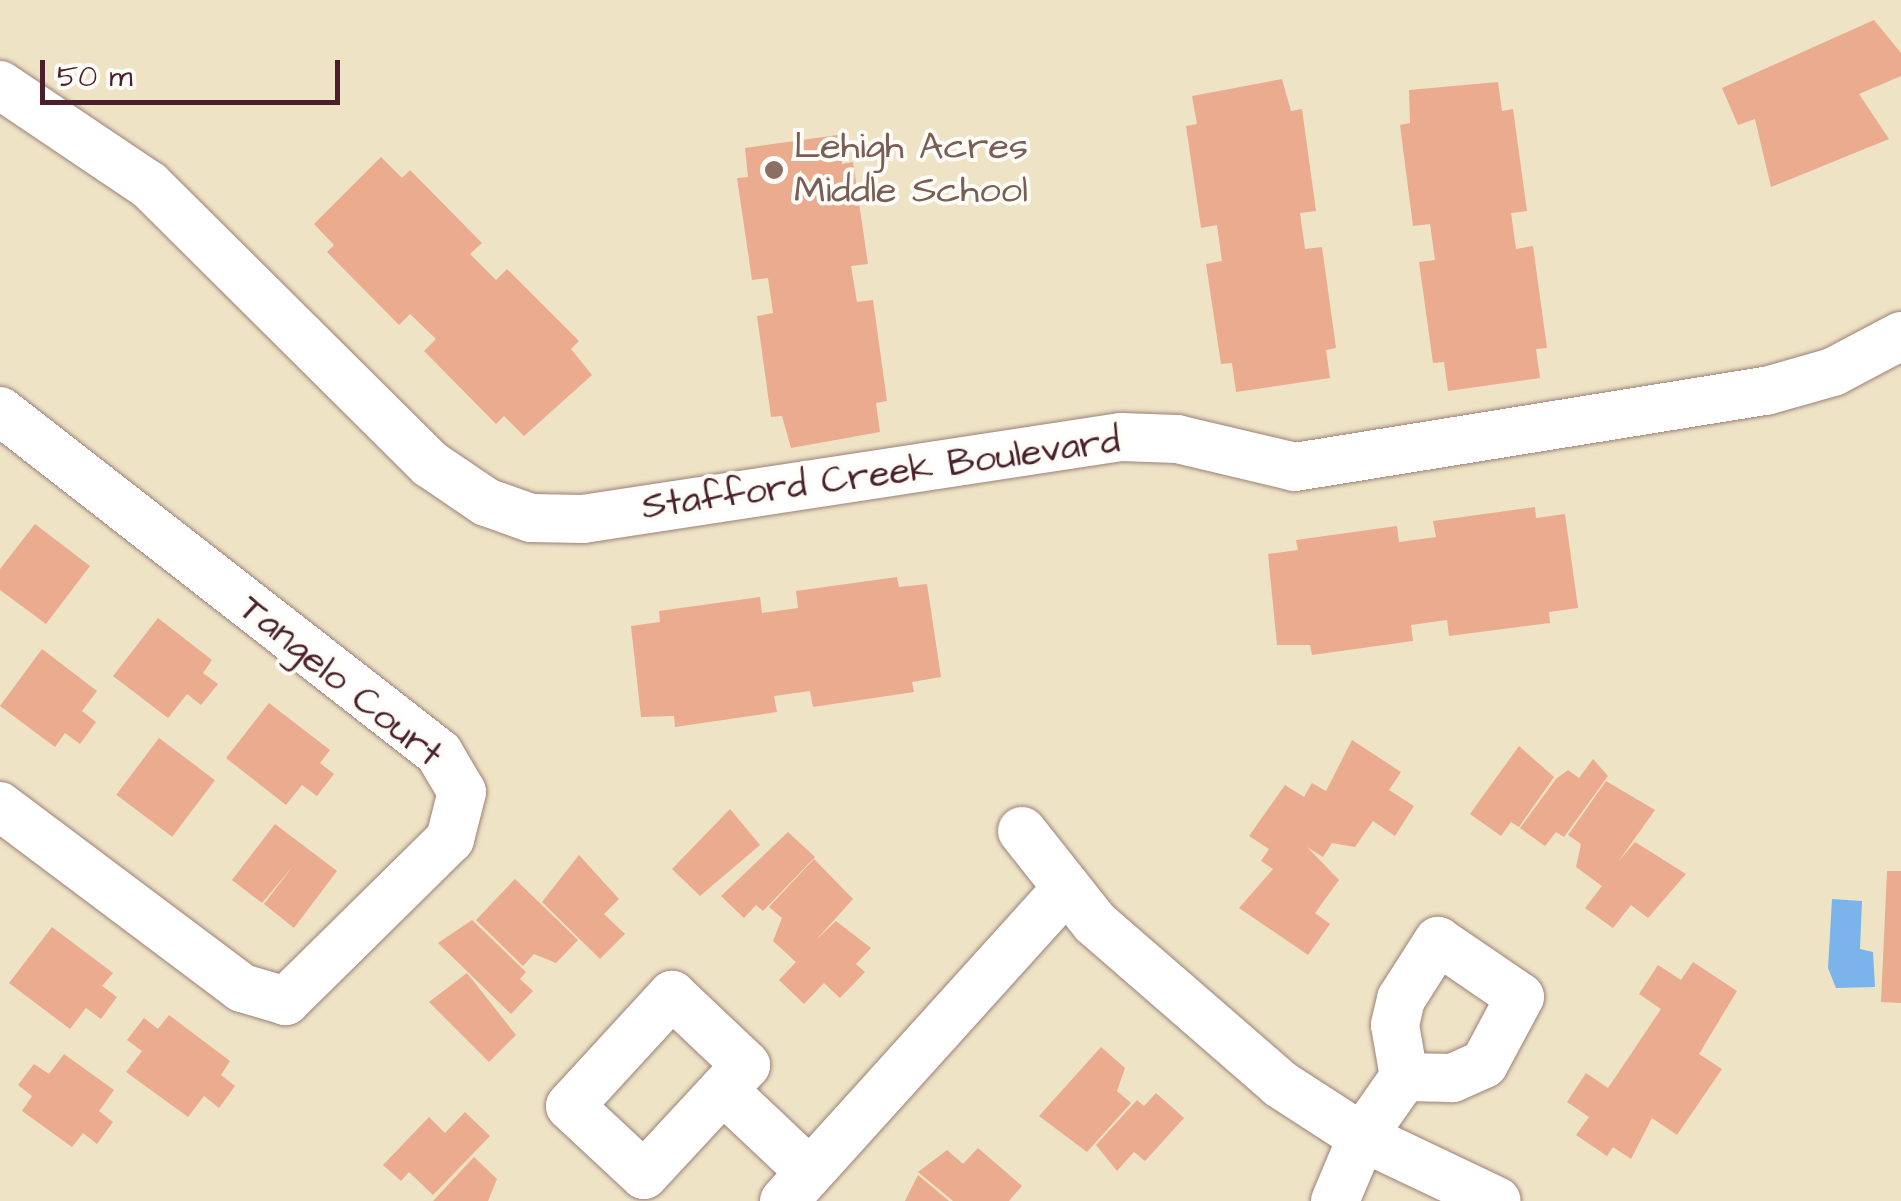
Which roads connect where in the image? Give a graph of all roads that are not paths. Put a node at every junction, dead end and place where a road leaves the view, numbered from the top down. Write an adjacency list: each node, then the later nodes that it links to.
1 (0, 85): 2 (street, Stafford Creek Boulevard)
2 (1901, 336)
3 (0, 410): 4 (street, Tangelo Court)
4 (0, 806)
5 (1022, 831): 6 (street)
6 (1066, 890): 9 (street); 10 (street)
7 (1404, 1077): 9 (street)
8 (724, 1090): 10 (street)
9 (1362, 1137): 11 (street); 12 (street)
10 (797, 1186)
11 (1335, 1201)
12 (1497, 1201)

